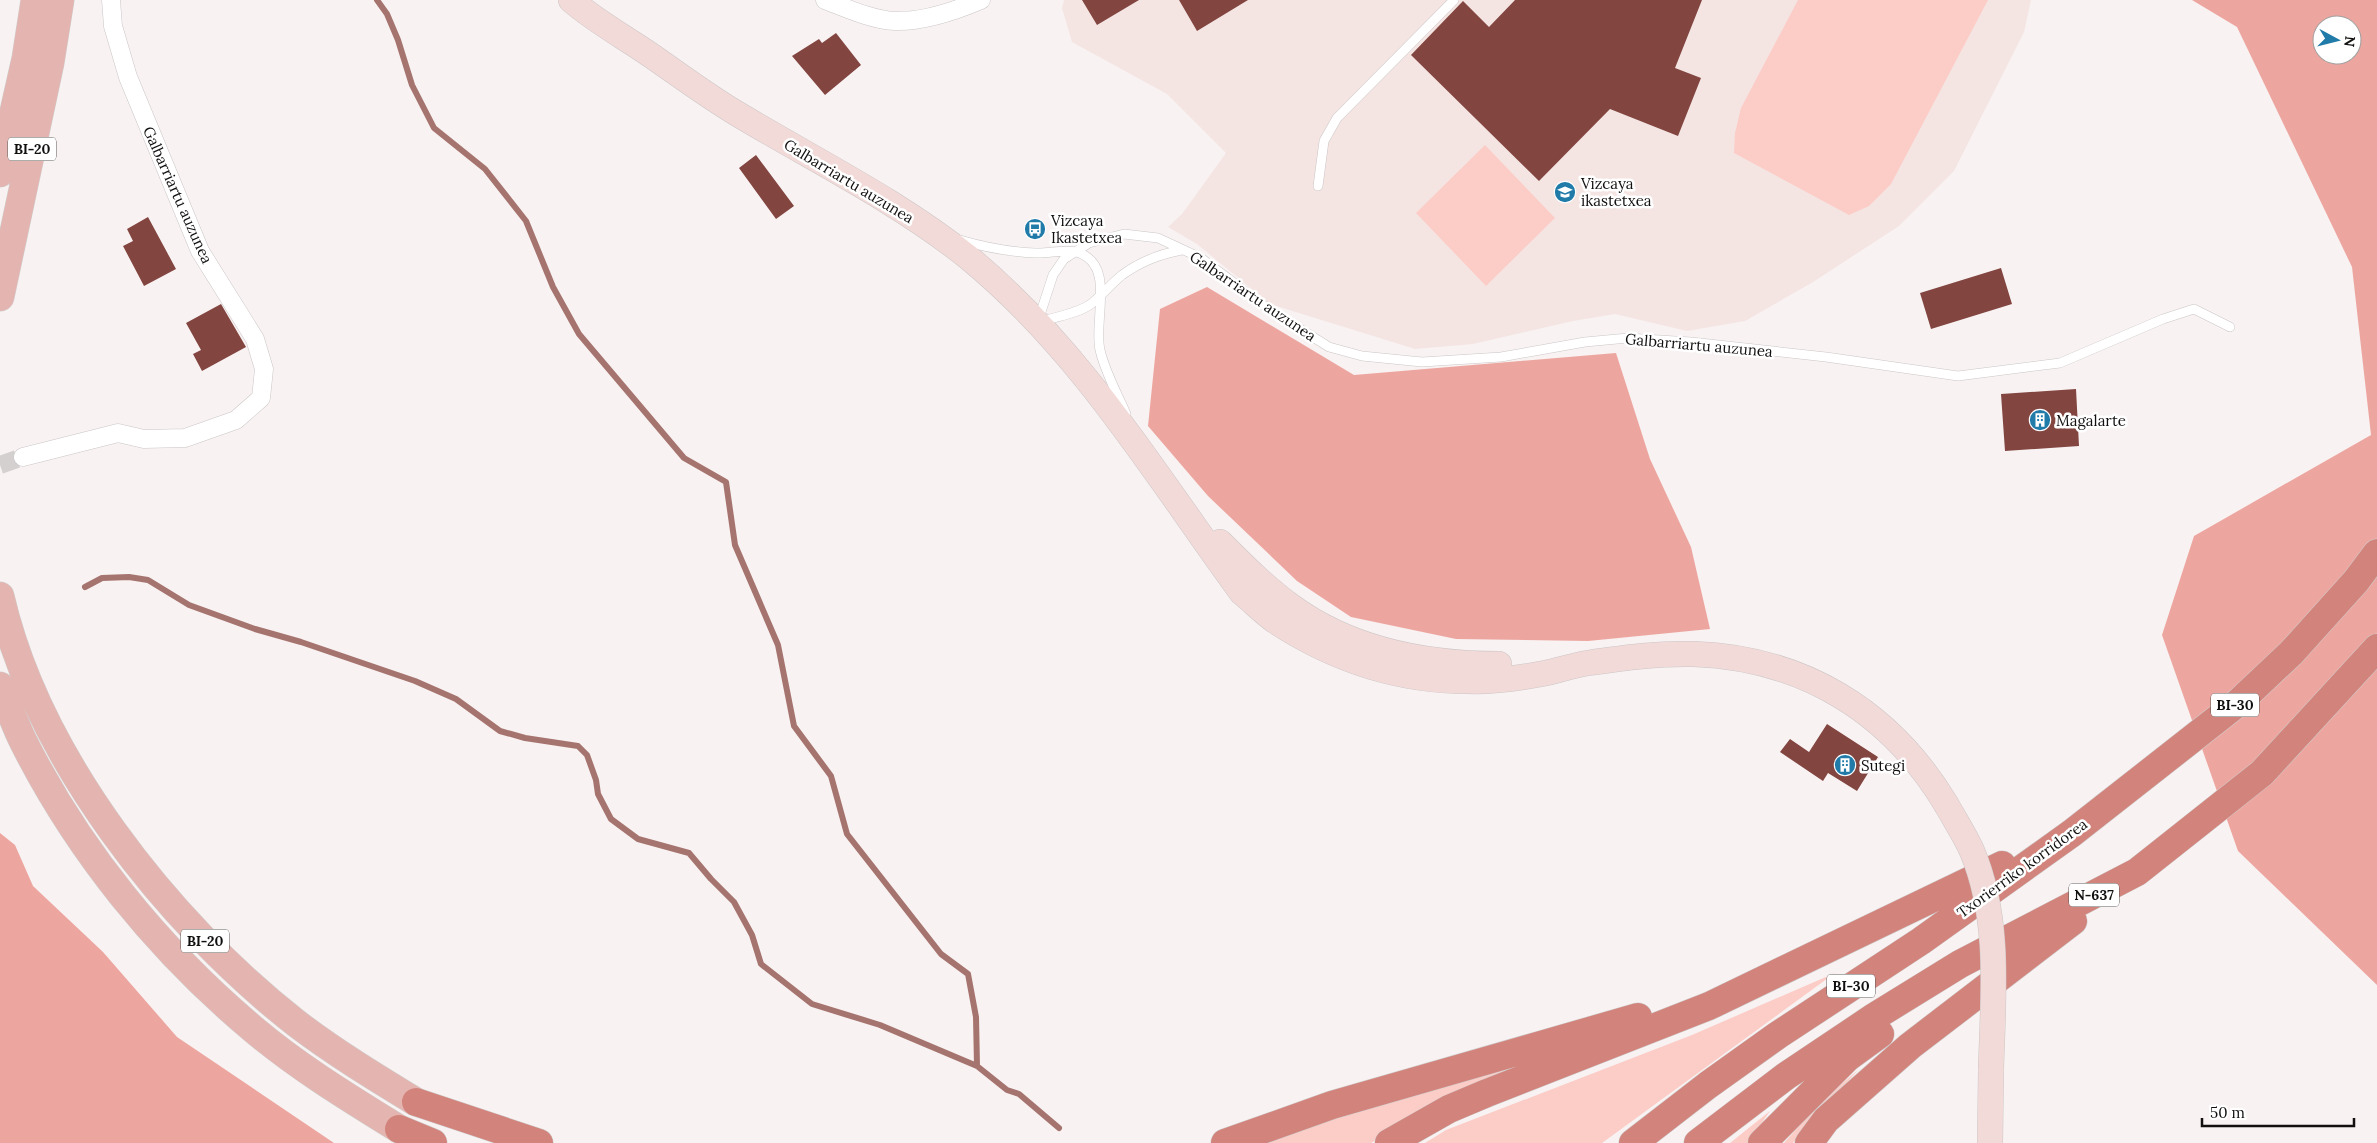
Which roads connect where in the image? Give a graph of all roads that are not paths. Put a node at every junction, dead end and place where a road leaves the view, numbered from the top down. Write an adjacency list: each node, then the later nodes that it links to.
1 (35, 0): 10 (main road, BI-20)
2 (60, 0): 16 (main road, BI-20)
3 (112, 0): 20 (street, Galbarriartu auzunea)
4 (571, 0): 9 (street)
5 (597, 0): 9 (street)
6 (825, 0): 7 (street)
7 (981, 0)
8 (1454, 0): 11 (lane)
9 (648, 53): 12 (street, Galbarriartu auzunea)
10 (0, 173)
11 (1318, 186)
12 (933, 232): 14 (lane); 17 (street, Galbarriartu auzunea)
13 (1182, 250): 14 (lane, Galbarriartu auzunea); 15 (lane); 18 (lane, Galbarriartu auzunea)
14 (1074, 251): 15 (lane); 17 (lane)
15 (1101, 295): 17 (lane); 19 (lane)
16 (0, 297)
17 (1038, 322): 19 (street, Galbarriartu auzunea)
18 (2230, 327)
19 (1139, 447): 40 (street, Galbarriartu auzunea, bridge)
20 (23, 457)
21 (2377, 554): 25 (highway, Txorierriko korridorea / BI-30)
22 (0, 596): 29 (main road, BI-20)
23 (2377, 648): 26 (highway)
24 (0, 686): 30 (main road, BI-20)
25 (2072, 833): 28 (highway); 36 (highway, Txorierriko korridorea / BI-30)
26 (2137, 872): 27 (highway, N-637); 39 (highway)
27 (2050, 918): 37 (highway, BI-30); 38 (highway)
28 (1784, 971): 34 (highway); 35 (highway)
29 (416, 1102): 32 (highway, BI-20); 33 (highway)
30 (410, 1136): 31 (highway, BI-20)
31 (433, 1143)
32 (494, 1143)
33 (539, 1143)
34 (1225, 1143)
35 (1389, 1143)
36 (1633, 1143)
37 (1698, 1143)
38 (1762, 1143)
39 (1808, 1143)
40 (1990, 1143)

